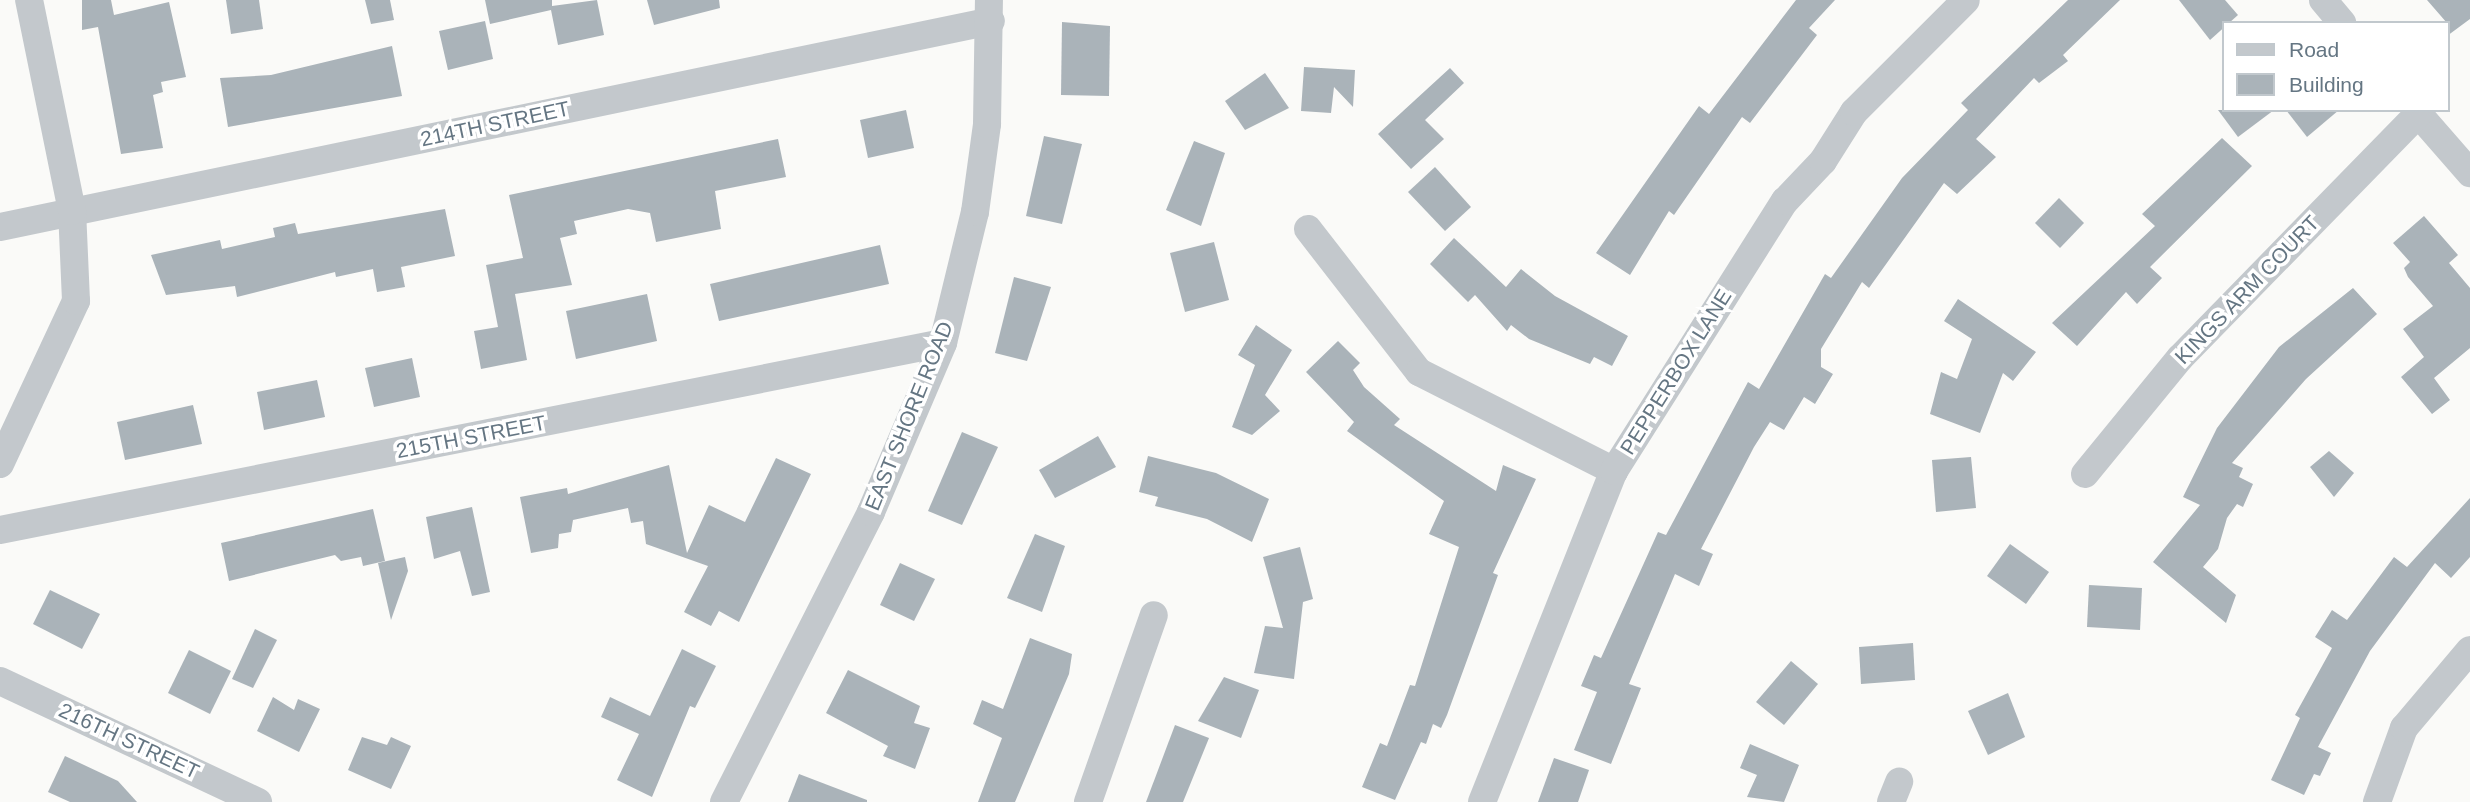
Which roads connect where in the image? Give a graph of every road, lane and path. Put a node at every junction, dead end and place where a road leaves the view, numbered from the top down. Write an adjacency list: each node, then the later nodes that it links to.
1 (29, 0): 8 (street)
2 (1966, 0): 13 (street, PEPPERBOX LANE)
3 (2323, 0): 5 (street)
4 (990, 11): 8 (street, 214TH STREET); 11 (street, EAST SHORE ROAD)
5 (2340, 21)
6 (2417, 112): 7 (street); 14 (street, KINGS ARM COURT)
7 (2470, 173)
8 (72, 212): 9 (street, 214TH STREET); 12 (street)
9 (0, 227)
10 (1308, 229): 13 (street)
11 (943, 344): 15 (street, 215TH STREET); 20 (street, EAST SHORE ROAD)
12 (0, 464)
13 (1614, 471): 22 (street, PEPPERBOX LANE)
14 (2085, 474)
15 (0, 530)
16 (1154, 615): 21 (street)
17 (2470, 650): 23 (street)
18 (0, 681): 19 (street, 216TH STREET)
19 (258, 802)
20 (724, 802)
21 (1088, 802)
22 (1482, 802)
23 (2376, 802)

